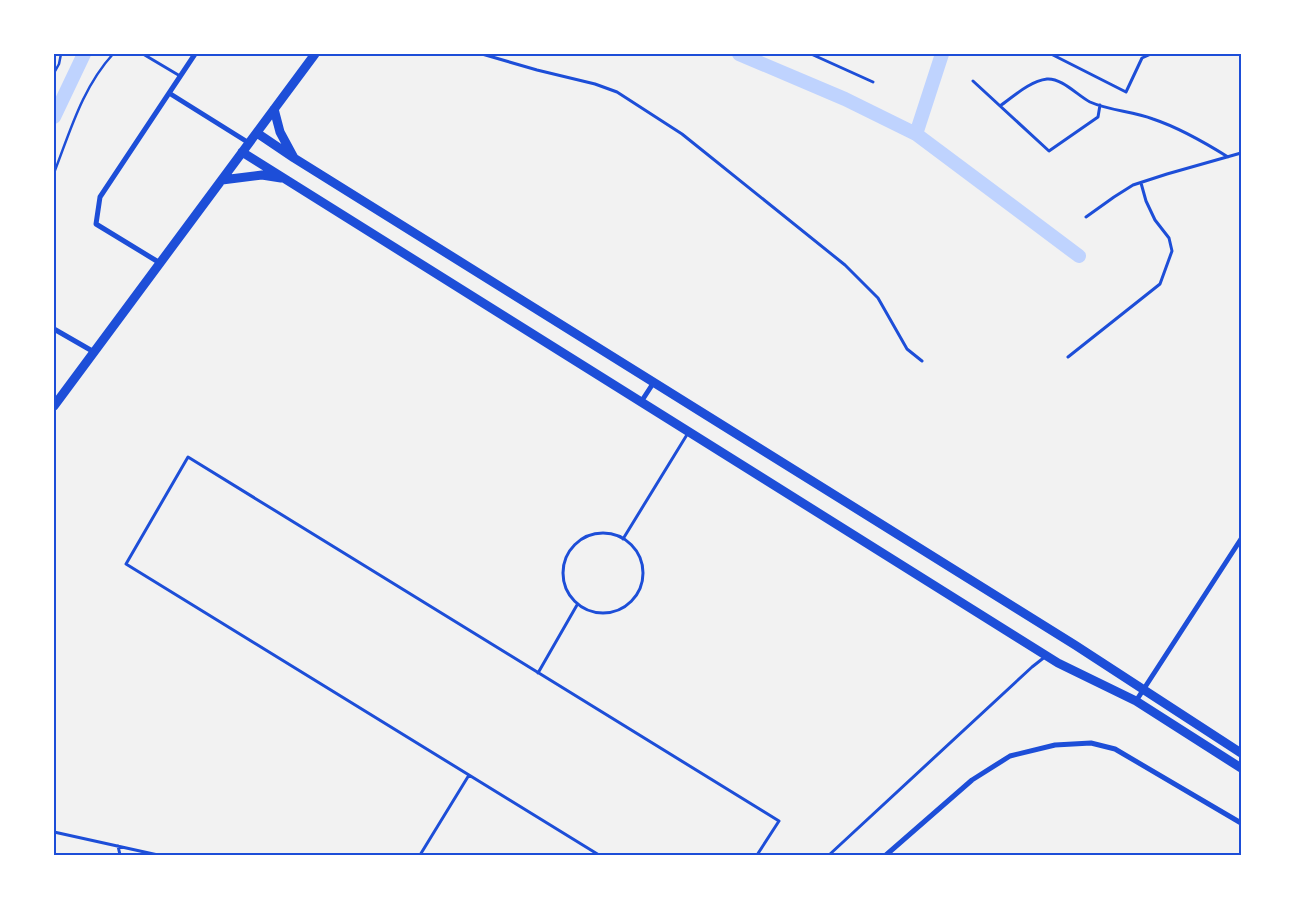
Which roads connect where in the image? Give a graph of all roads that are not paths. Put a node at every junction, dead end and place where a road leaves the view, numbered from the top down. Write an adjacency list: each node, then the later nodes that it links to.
1 (143, 54): 8 (lane)
2 (195, 54): 8 (street)
3 (315, 54): 14 (main road)
4 (482, 54): 29 (lane)
5 (811, 54): 10 (lane)
6 (1051, 54): 7 (lane)
7 (1151, 54)
8 (180, 76): 11 (street)
9 (973, 81): 13 (lane)
10 (874, 82)
11 (169, 92): 16 (street); 25 (street)
12 (1100, 105): 13 (lane); 13 (lane); 19 (lane)
13 (1000, 106)
14 (274, 109): 15 (main road); 20 (main road)
15 (257, 133): 16 (main road); 20 (main road)
16 (249, 143): 17 (main road)
17 (242, 152): 21 (main road); 22 (main road)
18 (1241, 154): 19 (lane)
19 (1228, 157): 23 (lane)
20 (294, 158): 30 (main road)
21 (222, 180): 22 (main road); 25 (main road)
22 (287, 180): 31 (main road)
23 (1140, 183): 24 (lane); 28 (lane)
24 (1086, 217)
25 (160, 263): 27 (main road)
26 (54, 329): 27 (street)
27 (94, 352): 32 (main road)
28 (1068, 357)
29 (922, 361)
30 (654, 382): 31 (street); 39 (main road)
31 (641, 402): 33 (main road)
32 (54, 406)
33 (688, 431): 34 (lane); 37 (main road)
34 (623, 539): 36 (lane); 36 (lane)
35 (1241, 539): 39 (street)
36 (577, 604): 38 (lane)
37 (1047, 656): 40 (main road); 52 (lane)
38 (538, 673): 43 (lane); 51 (lane)
39 (1144, 689): 40 (street); 41 (main road)
40 (1136, 701): 42 (main road)
41 (1241, 753)
42 (1241, 768)
43 (469, 775): 49 (lane); 50 (lane)
44 (1241, 823): 53 (street)
45 (54, 832): 46 (lane)
46 (118, 846): 47 (lane); 48 (lane)
47 (120, 855)
48 (158, 855)
49 (420, 855)
50 (599, 855)
51 (757, 855)
52 (829, 855)
53 (886, 855)

